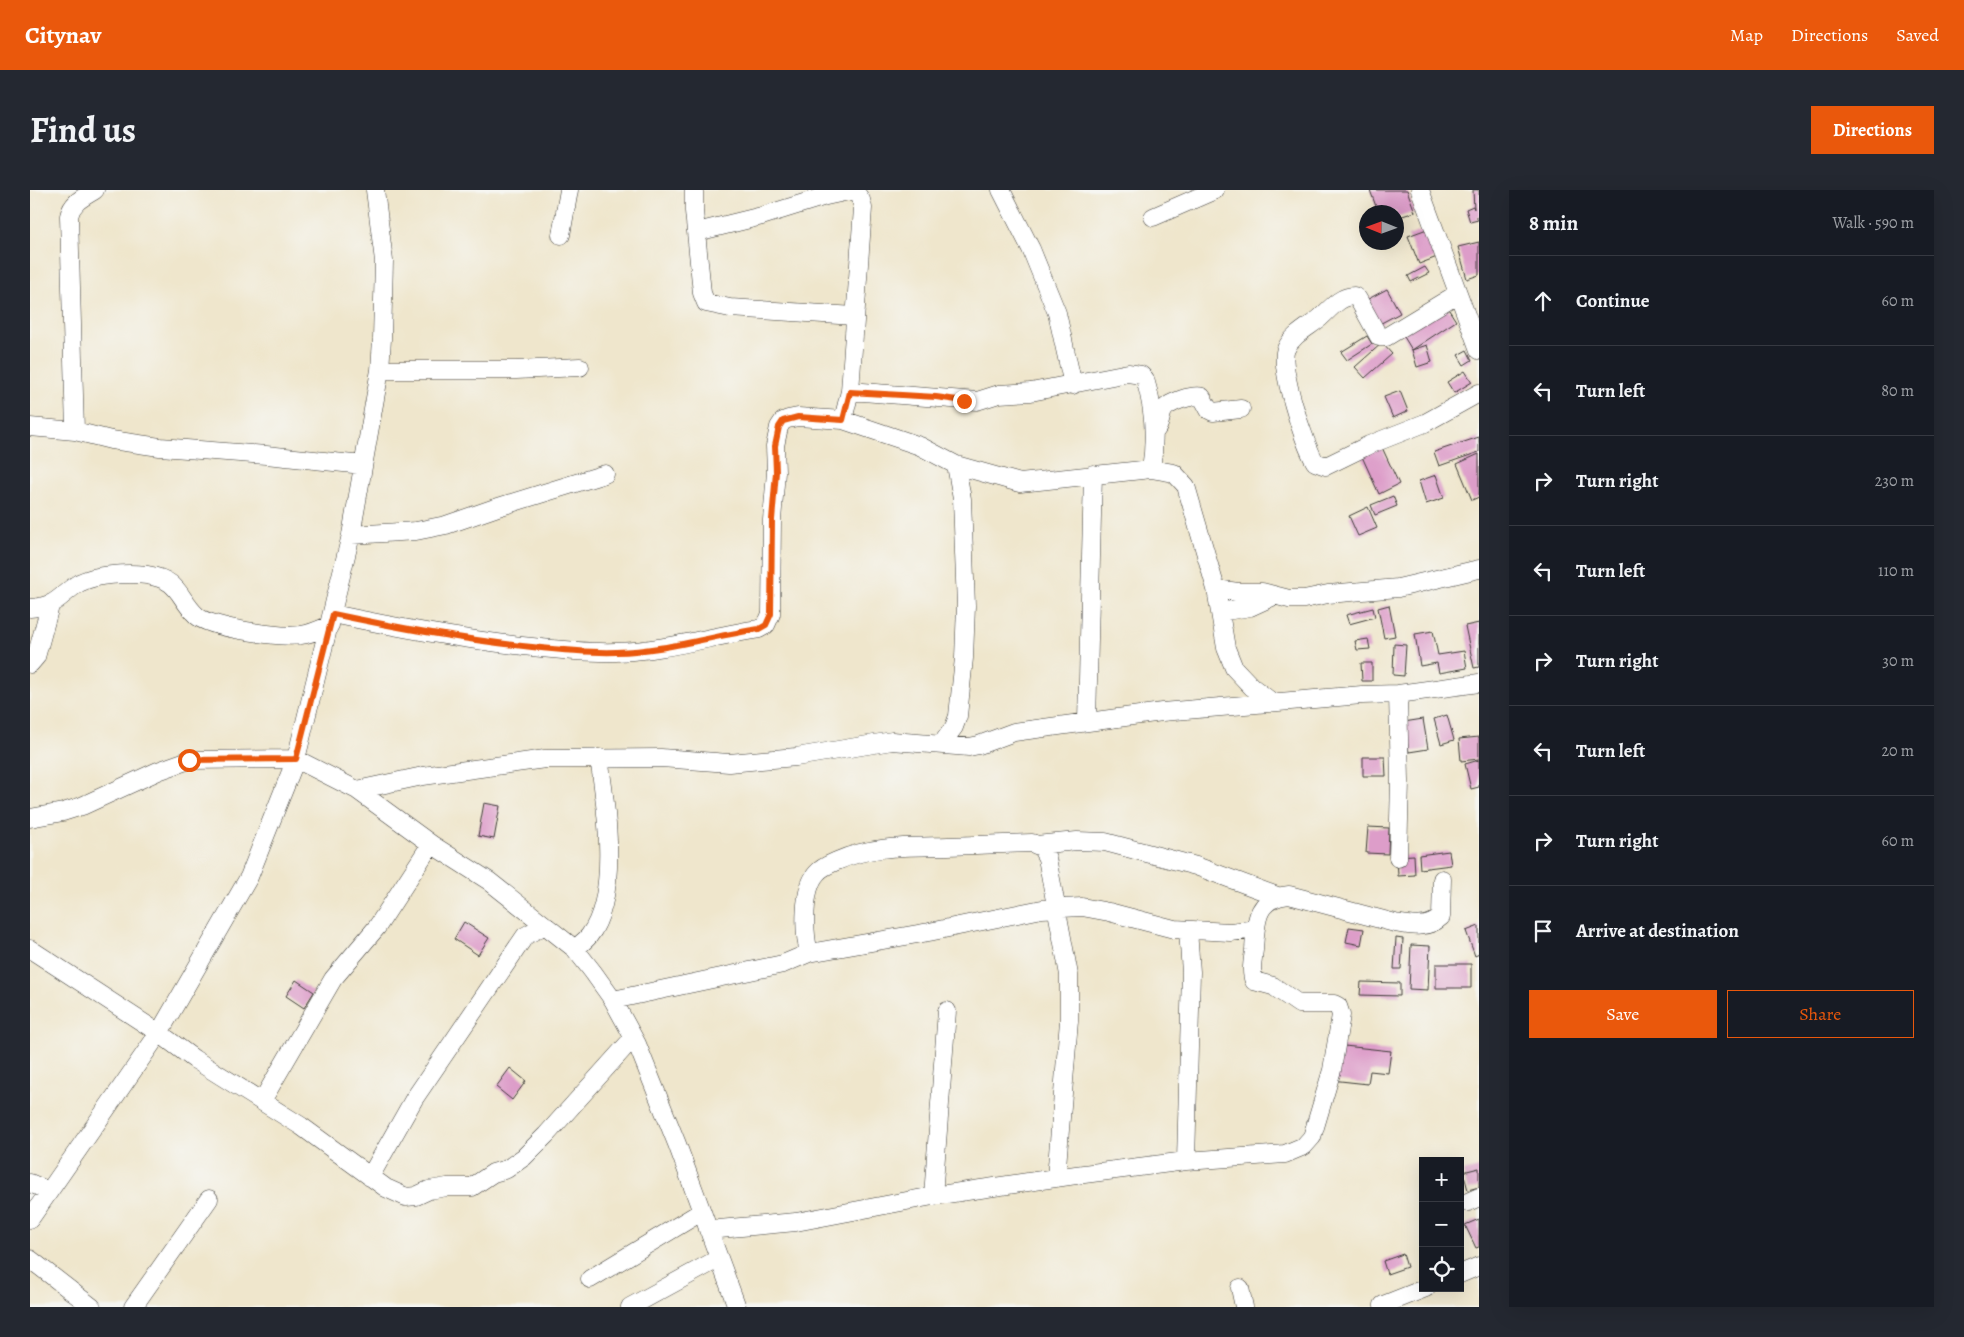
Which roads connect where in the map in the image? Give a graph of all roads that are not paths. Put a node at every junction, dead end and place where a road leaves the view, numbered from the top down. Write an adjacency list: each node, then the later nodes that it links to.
1 (95, 190): 22 (street)
2 (375, 190): 15 (street)
3 (569, 190): 10 (street)
4 (694, 190): 9 (street)
5 (1001, 190): 16 (street)
6 (1215, 190): 8 (street)
7 (1420, 190): 11 (street)
8 (1152, 216)
9 (697, 232): 12 (street); 12 (street)
10 (561, 235)
11 (1457, 294): 13 (street); 18 (street)
12 (856, 316): 17 (street)
13 (1479, 350)
14 (580, 367): 15 (street)
15 (380, 370): 24 (street)
16 (1073, 385): 17 (street); 23 (street)
17 (850, 392): 20 (street)
18 (1479, 393)
19 (1241, 409): 23 (street)
20 (843, 420): 25 (street); 36 (street)
21 (30, 427): 22 (street)
22 (75, 431): 24 (street)
23 (1154, 431): 26 (street)
24 (363, 465): 29 (street)
25 (956, 465): 28 (street); 42 (street)
26 (1151, 468): 28 (street); 31 (street)
27 (606, 474): 29 (street)
28 (1093, 474): 41 (street)
29 (351, 535): 36 (street)
30 (1479, 568): 32 (street)
31 (1216, 589): 32 (street); 35 (street)
32 (1274, 596): 35 (street)
33 (50, 606): 34 (street); 36 (street); 37 (street)
34 (30, 608)
35 (1220, 612): 40 (street)
36 (331, 619): 44 (street)
37 (30, 664)
38 (1479, 683): 39 (street)
39 (1398, 694): 40 (street); 49 (street)
40 (1272, 702): 41 (street)
41 (1087, 722): 42 (street)
42 (942, 745): 43 (street)
43 (599, 758): 45 (street); 59 (street)
44 (296, 759): 45 (street); 46 (street); 63 (street)
45 (357, 790): 47 (street)
46 (30, 818)
47 (431, 844): 53 (street); 65 (street)
48 (1036, 845): 51 (street); 52 (street); 60 (street)
49 (1398, 858)
50 (1442, 879): 51 (street)
51 (1277, 896): 55 (street)
52 (1056, 908): 56 (street); 60 (street); 68 (street)
53 (527, 911): 54 (street); 57 (street)
54 (545, 925): 57 (street); 59 (street)
55 (1256, 926): 56 (street); 66 (street)
56 (1188, 930): 66 (street)
57 (525, 936): 67 (street)
58 (30, 949): 63 (street)
59 (574, 949): 61 (street)
60 (809, 953): 61 (street)
61 (613, 1000): 64 (street)
62 (947, 1011): 71 (street)
63 (159, 1033): 65 (street); 70 (street)
64 (633, 1038): 67 (street); 73 (street)
65 (262, 1101): 67 (street)
66 (1186, 1161): 68 (street)
67 (370, 1176)
68 (1056, 1178): 71 (street)
69 (30, 1183): 70 (street)
70 (49, 1191): 74 (street)
71 (933, 1196): 75 (street)
72 (209, 1199): 85 (street)
73 (702, 1212): 75 (street); 80 (street)
74 (30, 1219)
75 (708, 1230): 77 (street)
76 (30, 1259): 84 (street)
77 (718, 1259): 86 (street); 87 (street)
78 (1479, 1266): 79 (street)
79 (1464, 1272)
80 (590, 1279)
81 (1240, 1288): 88 (street)
82 (1419, 1291): 83 (street)
83 (1383, 1306)
84 (92, 1307)
85 (133, 1307)
86 (630, 1307)
87 (737, 1307)
88 (1244, 1307)

